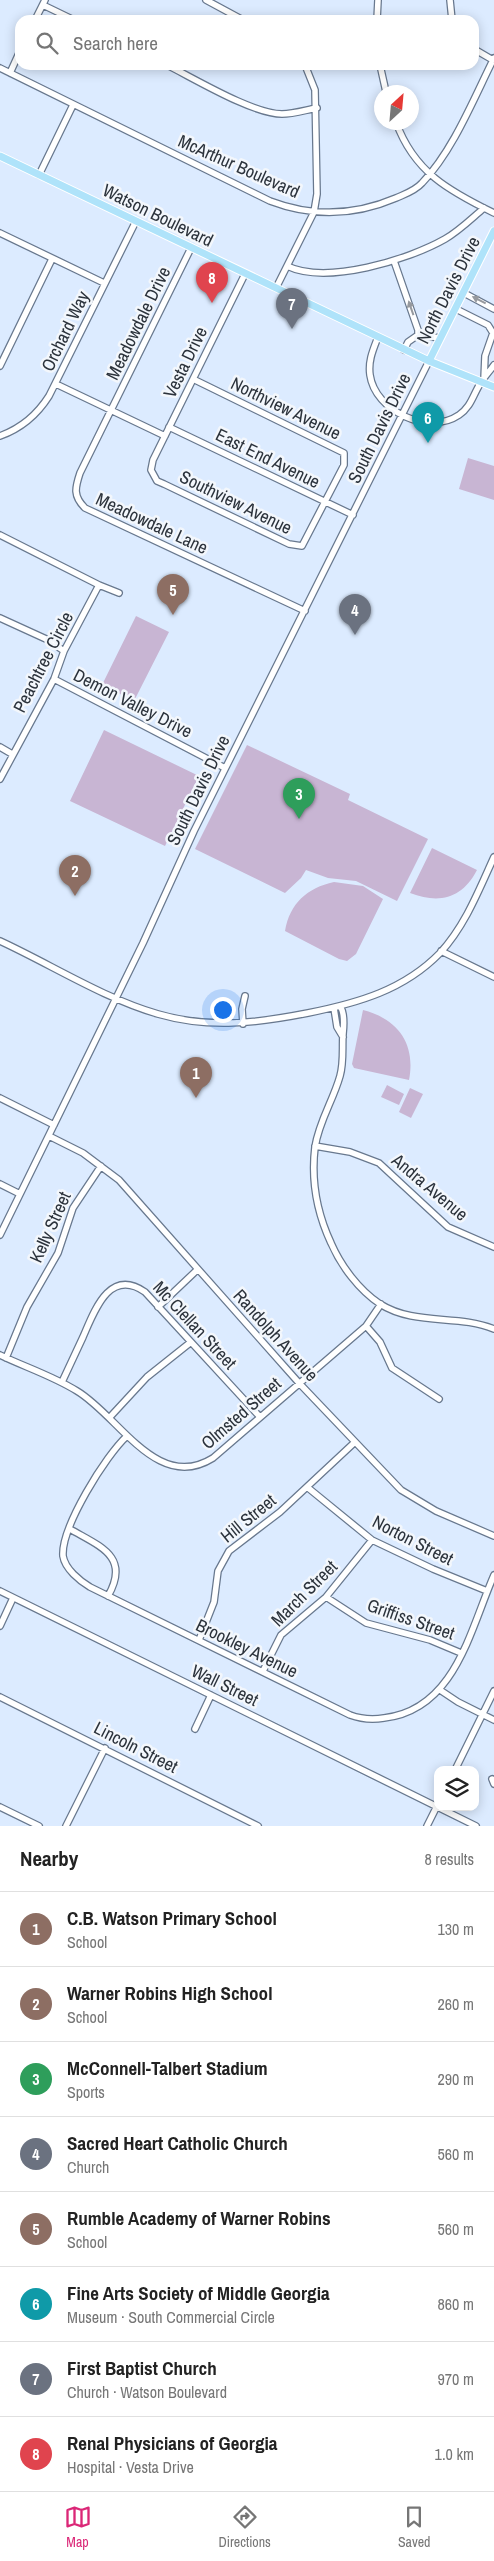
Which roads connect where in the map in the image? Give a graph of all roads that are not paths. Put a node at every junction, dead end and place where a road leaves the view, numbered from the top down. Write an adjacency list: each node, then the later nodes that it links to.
1 (206, 0): 5 (street)
2 (378, 0): 9 (street)
3 (450, 0): 10 (street)
4 (44, 2): 6 (street); 7 (street)
5 (213, 2): 8 (street)
6 (38, 15)
7 (66, 15)
8 (235, 15)
9 (377, 15)
10 (452, 15)
11 (479, 52): 12 (street)
12 (493, 59): 24 (street, McArthur Boulevard)
13 (15, 62): 18 (street)
14 (0, 68): 18 (street, McArthur Boulevard)
15 (177, 70): 21 (street)
16 (307, 70): 21 (street)
17 (381, 70): 19 (street)
18 (10, 73): 20 (street, McArthur Boulevard)
19 (384, 85)
20 (73, 105): 25 (street); 27 (street, McArthur Boulevard)
21 (317, 108): 27 (street)
22 (399, 130): 24 (street)
23 (0, 156): 25 (main road, Watson Boulevard)
24 (430, 174): 26 (street); 27 (street, McArthur Boulevard)
25 (39, 175): 29 (main road, Watson Boulevard)
26 (484, 208): 28 (street); 34 (street)
27 (314, 212): 35 (street)
28 (494, 213)
29 (136, 221): 32 (main road, Watson Boulevard); 37 (street, Orchard Way)
30 (494, 231): 39 (main road, North Davis Drive)
31 (0, 233): 33 (street)
32 (191, 248): 36 (main road, Watson Boulevard); 53 (street, Meadowdale Drive)
33 (52, 259): 37 (street); 48 (street)
34 (394, 261): 35 (street); 42 (street, one-way to 34)
35 (287, 266): 38 (street)
36 (245, 274): 38 (main road, Watson Boulevard); 49 (street, Vesta Drive)
37 (104, 283): 51 (street, Orchard Way)
38 (276, 288): 43 (main road, Watson Boulevard)
39 (464, 293): 40 (main road, North Davis Drive); 41 (street, one-way to 39)
40 (456, 309): 44 (main road, North Davis Drive); 50 (street)
41 (494, 309)
42 (418, 335): 44 (street); 45 (street)
43 (378, 337): 45 (main road, Watson Boulevard); 54 (street)
44 (440, 338): 46 (main road, North Davis Drive)
45 (404, 350): 46 (main road, Watson Boulevard)
46 (428, 361): 50 (main road, Watson Boulevard); 54 (street, South Davis Drive)
47 (494, 365): 50 (street)
48 (0, 366)
49 (193, 379): 55 (street, Vesta Drive); 58 (street, Northview Avenue)
50 (482, 381): 52 (main road, Watson Boulevard); 54 (street)
51 (56, 384): 53 (street); 56 (street, Orchard Way)
52 (494, 387)
53 (112, 410): 57 (street); 63 (street, Meadowdale Lane)
54 (402, 415): 59 (street, South Davis Drive)
55 (169, 427): 57 (street, Vesta Drive); 58 (street, East End Avenue)
56 (0, 436)
57 (165, 436): 58 (street, Southview Avenue)
58 (326, 502): 59 (street, East End Avenue)
59 (353, 515): 63 (street, South Davis Drive)
60 (0, 535): 61 (street)
61 (99, 585): 62 (street); 65 (street, Peachtree Circle)
62 (119, 593)
63 (305, 611): 69 (street, South Davis Drive)
64 (0, 618): 65 (street)
65 (64, 651): 66 (street, Peachtree Circle)
66 (54, 679): 68 (street, Peachtree Circle); 69 (street, Demon Valley Drive)
67 (0, 747): 68 (street)
68 (12, 754): 70 (street, Peachtree Circle)
69 (225, 768): 76 (street, South Davis Drive)
70 (0, 779)
71 (494, 857): 73 (street)
72 (0, 941): 76 (street)
73 (441, 951): 74 (street); 77 (street)
74 (494, 977)
75 (245, 996): 79 (street)
76 (117, 997): 79 (street); 82 (street, South Davis Drive)
77 (342, 1007): 78 (street); 80 (street)
78 (334, 1008): 79 (street); 80 (street)
79 (243, 1024)
80 (343, 1036): 84 (street)
81 (0, 1098): 82 (street)
82 (54, 1125): 83 (street, South Davis Drive)
83 (49, 1136): 85 (street, Randolph Avenue); 87 (street, South Davis Drive)
84 (315, 1146): 89 (street, Andra Avenue); 91 (street)
85 (101, 1166): 90 (street, Randolph Avenue); 96 (street, Kelly Street)
86 (0, 1184): 87 (street)
87 (20, 1194): 88 (street, South Davis Drive)
88 (0, 1235)
89 (494, 1247)
90 (197, 1270): 92 (street); 98 (street, Randolph Avenue)
91 (381, 1304): 93 (street, Olmsted Street); 94 (street)
92 (158, 1307): 95 (street, Mc Clellan Street); 97 (street, Mc Clellan Street)
93 (366, 1326): 98 (street, Olmsted Street); 99 (street)
94 (494, 1329)
95 (191, 1342): 100 (street, Mc Clellan Street); 101 (street)
96 (3, 1357): 97 (street, Olmsted Street)
97 (62, 1382): 101 (street, Olmsted Street)
98 (299, 1383): 100 (street, Olmsted Street); 103 (street, Randolph Avenue)
99 (439, 1400)
100 (260, 1416): 102 (street, Olmsted Street)
101 (110, 1417): 102 (street, Olmsted Street)
102 (127, 1436): 105 (street, Brookley Avenue)
103 (355, 1442): 104 (street, Hill Street); 106 (street, Randolph Avenue)
104 (308, 1487): 107 (street, Norton Street); 115 (street, Hill Street)
105 (70, 1529): 111 (street, Brookley Avenue); 111 (street)
106 (494, 1536)
107 (372, 1540): 110 (street, Norton Street); 112 (street, March Street)
108 (494, 1575): 110 (street, Brookley Avenue)
109 (0, 1591): 113 (street, Wall Street)
110 (487, 1591): 116 (street, Brookley Avenue)
111 (108, 1596): 115 (street, Brookley Avenue)
112 (326, 1597): 116 (street, Griffiss Street); 117 (street, March Street)
113 (13, 1598): 114 (street); 120 (street, Wall Street)
114 (0, 1626)
115 (199, 1640): 117 (street, Brookley Avenue)
116 (461, 1653): 118 (street, Brookley Avenue)
117 (263, 1671): 118 (street, Brookley Avenue)
118 (440, 1690): 122 (street)
119 (494, 1691): 122 (street)
120 (211, 1695): 124 (street); 127 (street, Wall Street)
121 (0, 1697): 125 (street, Lincoln Street)
122 (482, 1714): 123 (street); 126 (street)
123 (494, 1720)
124 (195, 1729)
125 (105, 1748): 131 (street, Lincoln Street); 133 (street)
126 (457, 1766)
127 (434, 1805)
128 (0, 1806): 132 (street)
129 (434, 1811): 135 (street)
130 (447, 1811): 136 (street, Wall Street)
131 (246, 1824): 134 (street, Lincoln Street)
132 (38, 1826)
133 (66, 1826)
134 (258, 1826)
135 (427, 1826)
136 (476, 1826)

